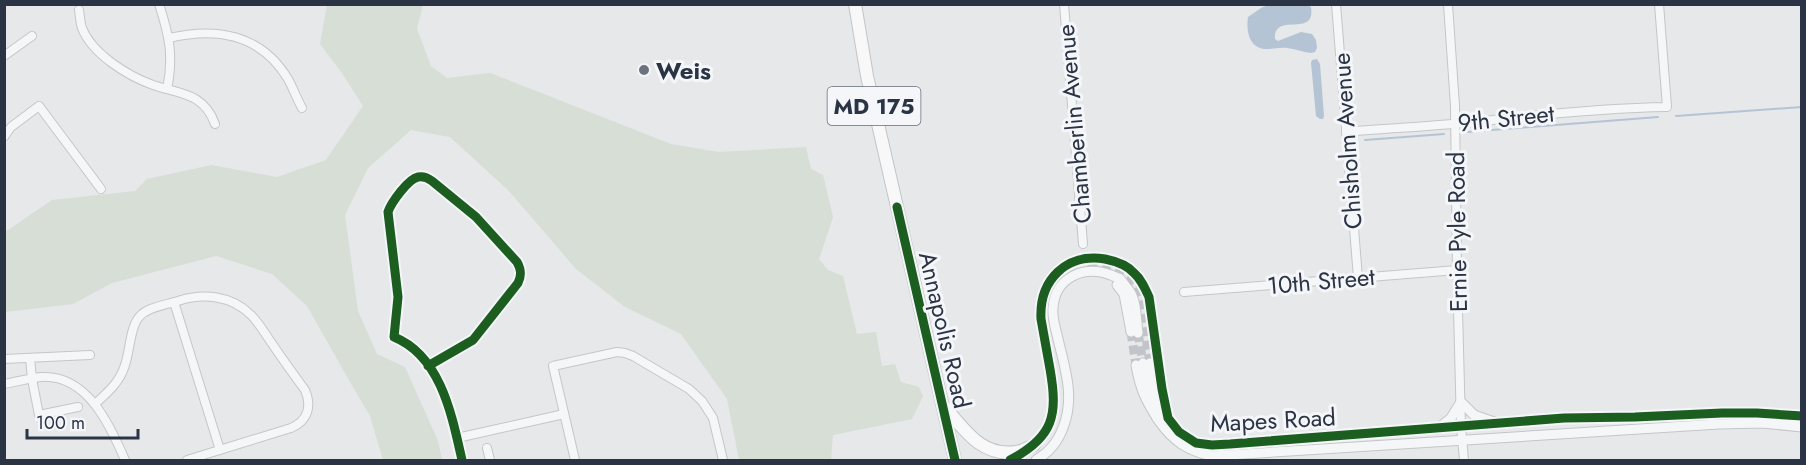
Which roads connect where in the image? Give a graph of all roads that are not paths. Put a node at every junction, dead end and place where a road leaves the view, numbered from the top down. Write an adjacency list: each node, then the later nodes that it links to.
1 (159, 4): 9 (street)
2 (855, 4): 33 (main road, Annapolis Road / MD 175)
3 (1064, 4): 20 (street, Chamberlin Avenue)
4 (1336, 4): 17 (street, Chisholm Avenue)
5 (1448, 4): 14 (street, Ernie Pyle Road)
6 (1659, 4): 14 (street, 9th Street)
7 (80, 10): 11 (street)
8 (32, 36): 10 (street)
9 (169, 38): 11 (street); 12 (street)
10 (4, 56)
11 (167, 89): 15 (street)
12 (302, 108)
13 (4, 118): 16 (street)
14 (1455, 123): 17 (street, 9th Street); 21 (street, Ernie Pyle Road)
15 (216, 124)
16 (11, 127): 18 (street); 19 (street)
17 (1346, 132): 22 (street, Chisholm Avenue)
18 (4, 137)
19 (101, 189)
20 (1083, 244)
21 (1457, 270): 22 (street, 10th Street); 32 (street, Ernie Pyle Road)
22 (1358, 278): 23 (street, 10th Street)
23 (1184, 292)
24 (174, 302): 34 (street); 47 (street); 47 (street)
25 (1134, 333): 56 (street)
26 (90, 355): 27 (street)
27 (30, 358): 28 (street); 30 (street)
28 (4, 359)
29 (428, 366): 29 (street); 43 (street)
30 (32, 379): 31 (street); 34 (street); 35 (street)
31 (4, 384)
32 (1461, 402): 39 (street); 40 (street, Ernie Pyle Road); 42 (street)
33 (942, 403): 45 (main road); 54 (main road, Annapolis Road / MD 175)
34 (95, 404): 48 (street)
35 (78, 407)
36 (564, 414): 43 (street); 52 (street); 53 (street)
37 (1802, 416): 39 (street, Mapes Road)
38 (1157, 418): 38 (street, Mapes Road); 44 (street, Mapes Road)
39 (1499, 424): 40 (street, Mapes Road)
40 (1461, 427): 42 (street, Mapes Road); 44 (street, Ernie Pyle Road)
41 (1802, 427): 44 (street, Mapes Road)
42 (1437, 429): 45 (street, Mapes Road)
43 (457, 438): 50 (street)
44 (1462, 439): 57 (street, Ernie Pyle Road)
45 (1034, 445): 55 (street, Mapes Road)
46 (487, 448): 51 (street)
47 (220, 450): 49 (street)
48 (125, 460)
49 (187, 460)
50 (462, 460)
51 (490, 460)
52 (575, 460)
53 (723, 460)
54 (955, 460)
55 (1010, 460)
56 (1036, 460)
57 (1464, 460)

